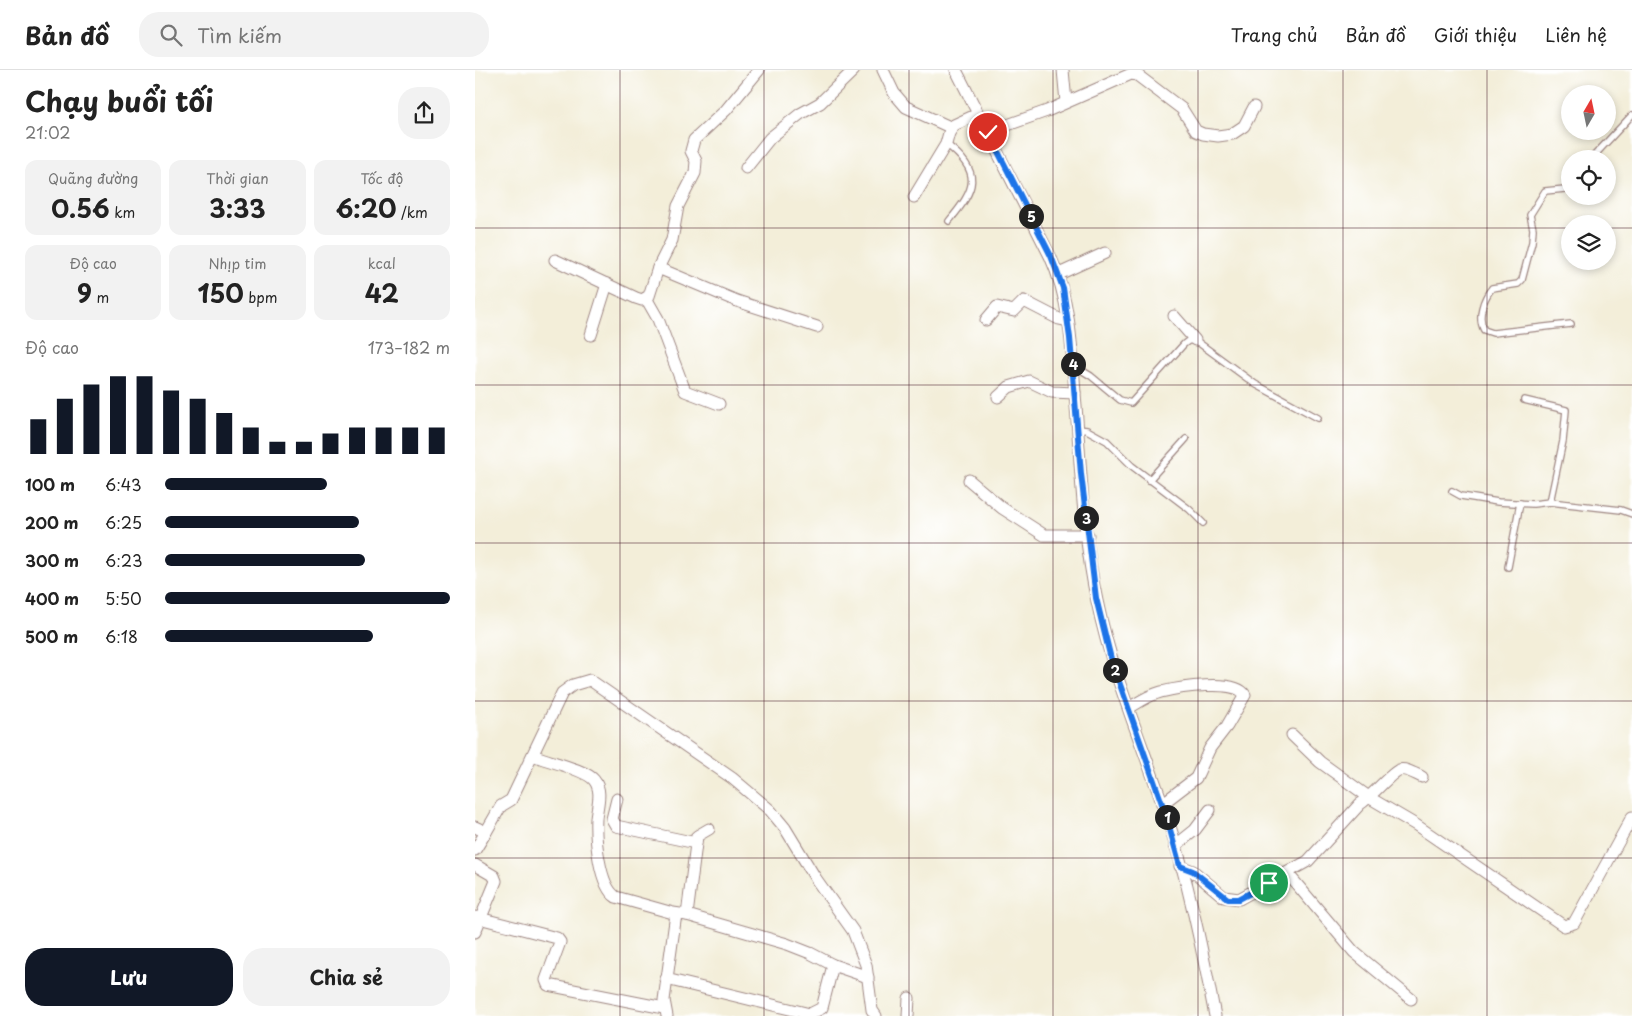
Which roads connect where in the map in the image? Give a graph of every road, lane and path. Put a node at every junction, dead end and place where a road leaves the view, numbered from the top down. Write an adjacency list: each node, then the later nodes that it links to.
1 (759, 70): 20 (street)
2 (854, 70): 14 (street)
3 (883, 70): 10 (street)
4 (956, 70): 8 (street)
5 (1063, 70): 6 (street)
6 (1066, 102): 7 (street); 11 (street)
7 (1254, 107)
8 (978, 114): 10 (street); 11 (street)
9 (1632, 115): 13 (lane)
10 (952, 128): 12 (street)
11 (988, 132): 21 (street)
12 (947, 144): 16 (street); 17 (lane)
13 (1599, 150)
14 (746, 168)
15 (1561, 189): 27 (lane)
16 (914, 197)
17 (949, 221)
18 (1105, 253): 21 (street)
19 (555, 260): 22 (street)
20 (658, 268): 23 (street); 28 (street)
21 (1059, 274): 26 (street)
22 (607, 284): 23 (street); 29 (street)
23 (646, 298): 35 (street)
24 (1174, 316): 30 (street)
25 (986, 320): 26 (street)
26 (1068, 321): 31 (street)
27 (1571, 324)
28 (817, 327)
29 (591, 335)
30 (1195, 340): 31 (lane); 36 (lane)
31 (1073, 365): 32 (street)
32 (1075, 393): 33 (street); 37 (street)
33 (998, 397)
34 (1524, 400): 42 (lane)
35 (719, 404)
36 (1318, 418)
37 (1078, 429): 40 (lane); 46 (street)
38 (1186, 439): 40 (lane)
39 (969, 480): 46 (street)
40 (1149, 480): 45 (lane)
41 (1452, 491): 43 (lane)
42 (1550, 502): 43 (lane); 44 (lane)
43 (1519, 503): 47 (lane)
44 (1632, 514)
45 (1203, 524)
46 (1087, 535): 48 (street)
47 (1508, 567)
48 (1129, 708): 54 (street); 54 (street)
49 (1292, 735): 52 (street)
50 (537, 757): 66 (street)
51 (1422, 776): 52 (street)
52 (1370, 798): 56 (street); 65 (street)
53 (617, 799): 60 (street)
54 (1162, 804): 61 (street)
55 (1210, 810): 61 (street)
56 (1632, 817)
57 (475, 827): 59 (street)
58 (709, 829): 60 (street)
59 (486, 832): 62 (street); 70 (street)
60 (696, 843): 66 (street)
61 (1175, 846): 64 (street)
62 (475, 850)
63 (475, 865): 67 (street)
64 (1180, 866): 65 (street); 77 (street)
65 (1288, 874): 73 (street)
66 (681, 914): 69 (street); 71 (street)
67 (477, 918): 68 (street); 74 (street)
68 (475, 932)
69 (833, 966): 70 (street); 71 (street)
70 (869, 977): 75 (street)
71 (666, 979): 74 (street)
72 (909, 998): 76 (street)
73 (1411, 999)
74 (666, 1012)
75 (876, 1016)
76 (908, 1016)
77 (1215, 1016)

